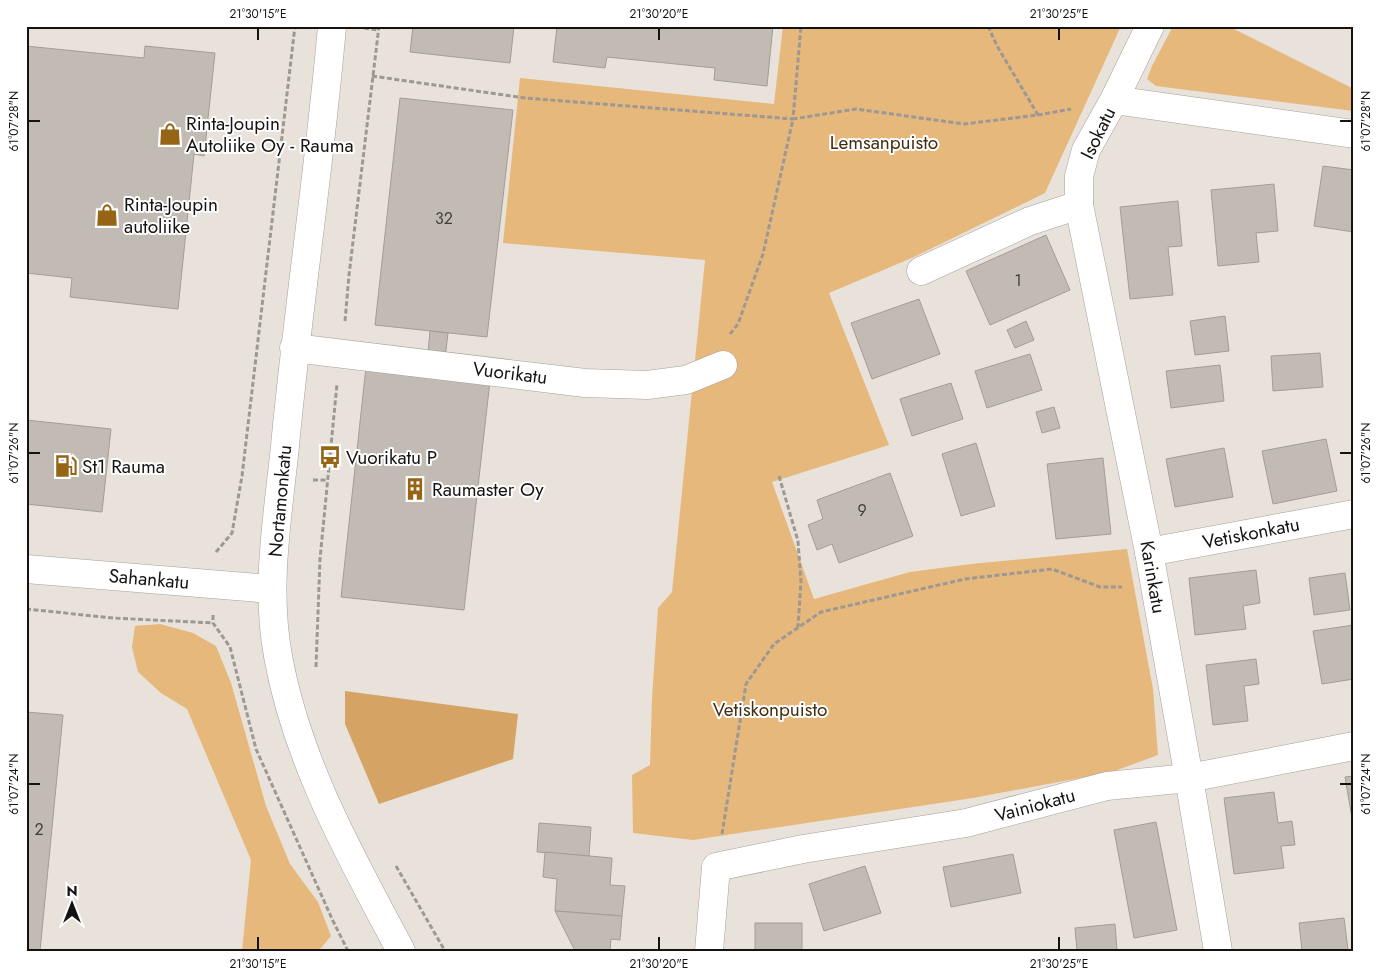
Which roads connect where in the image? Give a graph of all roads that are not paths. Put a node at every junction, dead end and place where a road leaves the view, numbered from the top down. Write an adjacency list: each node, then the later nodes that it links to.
1 (332, 26): 7 (street, Nortamonkatu)
2 (1150, 26): 3 (street)
3 (1114, 100): 4 (street, Isokatu); 5 (street, Isokatu)
4 (1354, 134)
5 (1080, 205): 6 (street); 10 (street, Karinkatu)
6 (921, 271)
7 (294, 348): 8 (street, Vuorikatu); 12 (street, Nortamonkatu)
8 (722, 365)
9 (1354, 514): 10 (street, Vetiskonkatu)
10 (1149, 552): 14 (street, Karinkatu)
11 (26, 569): 12 (street, Sahankatu)
12 (271, 589): 15 (street, Nortamonkatu)
13 (1354, 746): 14 (street, Vainiokatu)
14 (1189, 778): 16 (street, Vainiokatu); 17 (street, Karinkatu)
15 (401, 951)
16 (709, 951)
17 (1218, 951)

